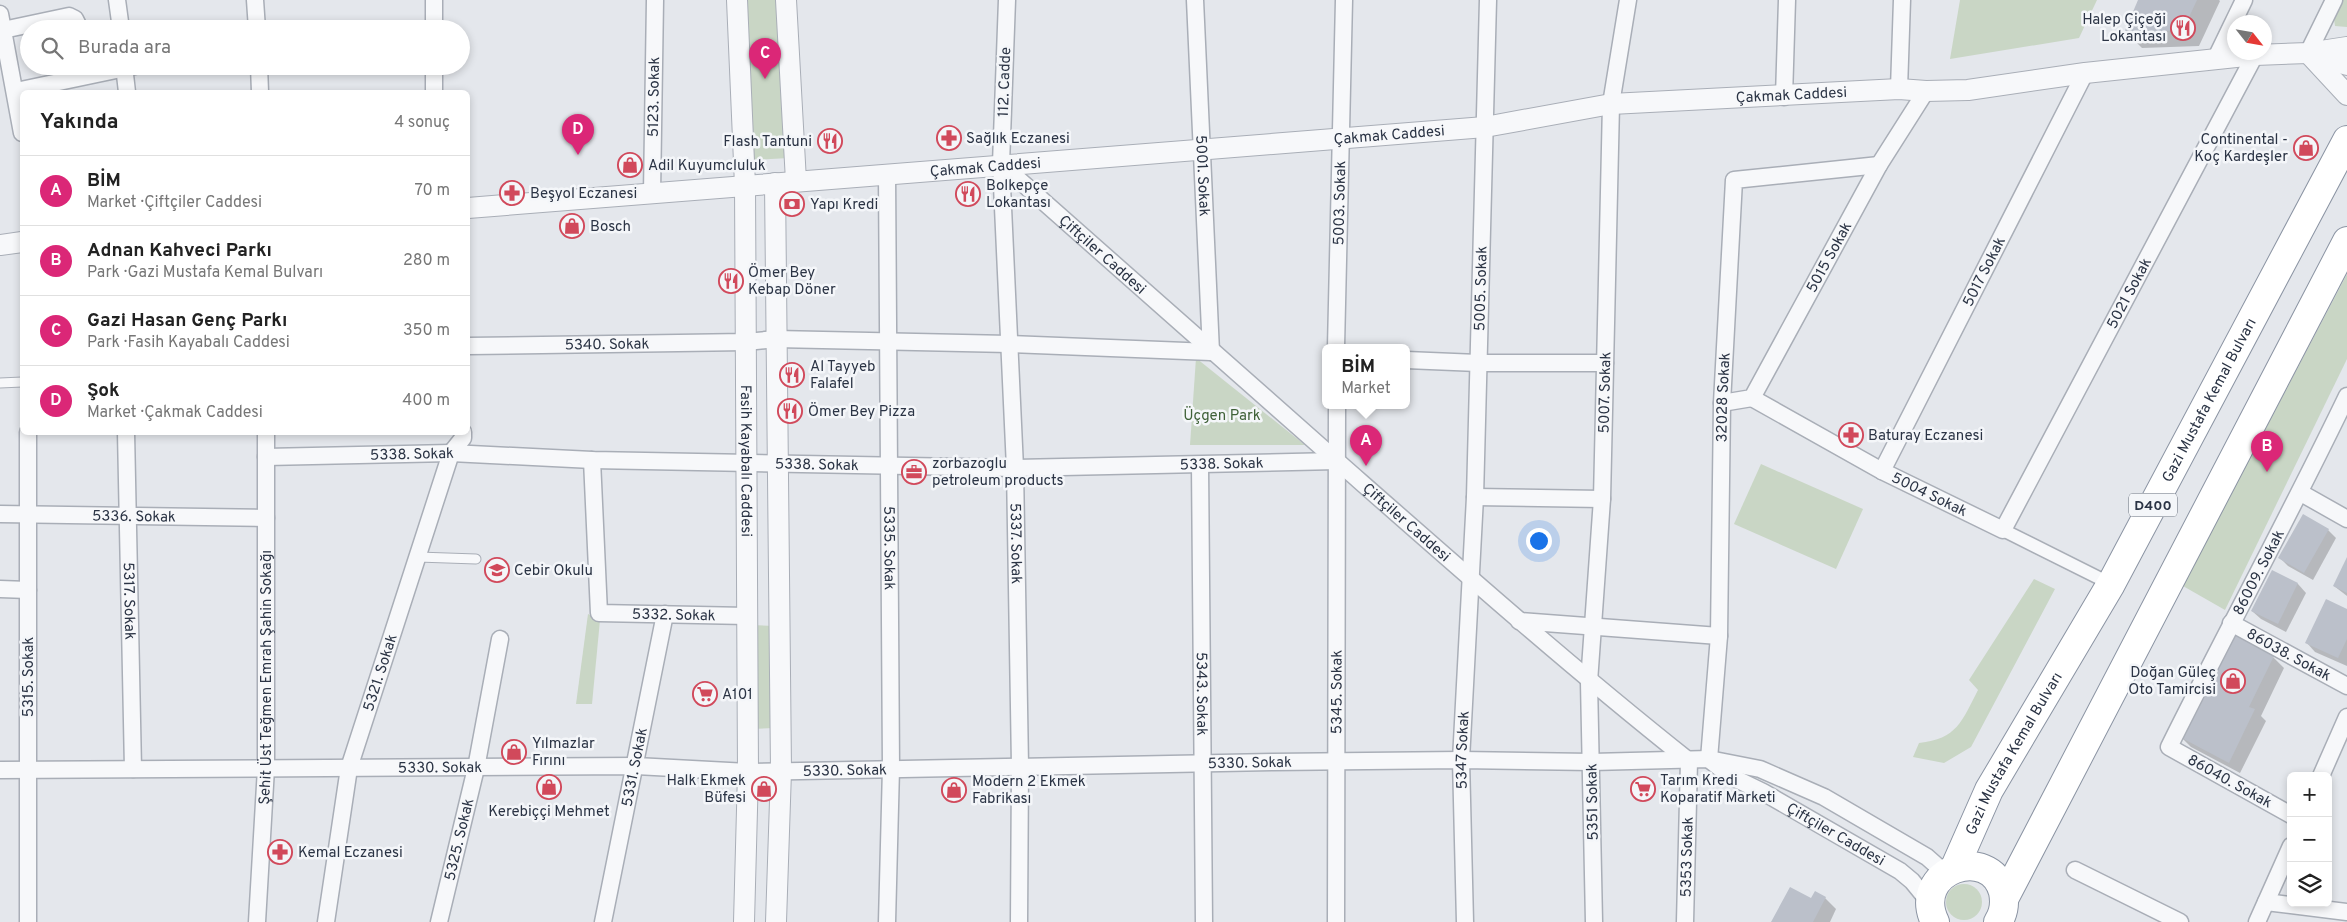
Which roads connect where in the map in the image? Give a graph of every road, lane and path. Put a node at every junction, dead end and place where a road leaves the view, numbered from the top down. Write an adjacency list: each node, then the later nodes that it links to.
1 (117, 0): 19 (street)
2 (255, 0): 20 (street)
3 (434, 0): 21 (street)
4 (656, 0): 58 (street, 5123. Sokak)
5 (737, 0): 57 (street, Fasih Kayabalı Caddesi)
6 (786, 0): 55 (street)
7 (1007, 0): 52 (street, 112. Cadde)
8 (1195, 0): 51 (street, 5001. Sokak)
9 (1344, 0): 49 (street, 5003. Sokak)
10 (1488, 0): 48 (street, 5005. Sokak)
11 (1628, 0): 46 (street, 5007. Sokak)
12 (1787, 0): 45 (street)
13 (1902, 0): 36 (street)
14 (2244, 0): 27 (street)
15 (2334, 0): 24 (street)
16 (20, 20): 22 (street)
17 (24, 20): 18 (street)
18 (76, 20)
19 (120, 20)
20 (256, 20)
21 (434, 20)
22 (2, 22): 41 (street)
23 (2347, 47): 24 (street)
24 (2308, 53): 25 (street, Çakmak Caddesi); 29 (street); 44 (street)
25 (2272, 54)
26 (2227, 58): 27 (street, Çakmak Caddesi)
27 (2215, 60): 30 (street, Çakmak Caddesi)
28 (2252, 60): 101 (street, 5021 Sokak)
29 (2347, 65)
30 (2085, 73): 43 (street, Çakmak Caddesi); 92 (street, 5017 Sokak)
31 (80, 75): 35 (street)
32 (128, 75): 38 (street)
33 (259, 75): 39 (street)
34 (434, 75): 40 (street)
35 (60, 87): 37 (street)
36 (1899, 89): 43 (street, Çakmak Caddesi); 45 (street, Çakmak Caddesi)
37 (27, 90)
38 (127, 90)
39 (260, 90)
40 (434, 90)
41 (16, 91): 42 (street); 47 (street)
42 (20, 91)
43 (1926, 91): 53 (street, 5015 Sokak)
44 (2347, 95)
45 (1784, 96): 46 (street, Çakmak Caddesi)
46 (1611, 104): 48 (street, Çakmak Caddesi); 72 (street, 5007. Sokak)
47 (20, 119)
48 (1485, 127): 49 (street, Çakmak Caddesi); 71 (street, 5005. Sokak)
49 (1340, 138): 51 (street, Çakmak Caddesi); 67 (street, 5003. Sokak)
50 (2347, 140): 105 (highway, Gazi Mustafa Kemal Bulvarı / D400)
51 (1200, 149): 52 (street, Çakmak Caddesi); 69 (street, 5001. Sokak)
52 (1002, 164): 54 (street, Çakmak Caddesi); 66 (street, 5337. Sokak); 69 (street, Çiftçiler Caddesi)
53 (1879, 165): 76 (street, 5015 Sokak); 77 (street, 32028 Sokak)
54 (887, 174): 55 (street, Çakmak Caddesi); 64 (street, 5335. Sokak)
55 (796, 181): 56 (street, Çakmak Caddesi)
56 (775, 183): 57 (street, Çakmak Caddesi); 63 (street, Fasih Kayabalı Caddesi)
57 (745, 185): 58 (street, Çakmak Caddesi); 65 (street, Fasih Kayabalı Caddesi)
58 (652, 193): 59 (street, Çakmak Caddesi)
59 (470, 208)
60 (2347, 241): 144 (highway)
61 (20, 242): 62 (street)
62 (0, 245)
63 (776, 339): 64 (street, 5340. Sokak); 65 (street, 5340. Sokak); 88 (street, Fasih Kayabalı Caddesi)
64 (887, 341): 66 (street, 5340. Sokak); 89 (street, 5335. Sokak)
65 (746, 342): 68 (street, 5340. Sokak); 86 (street, Fasih Kayabalı Caddesi)
66 (1009, 344): 69 (street, 5340. Sokak); 91 (street, 5337. Sokak)
67 (1336, 344)
68 (470, 346)
69 (1211, 352): 87 (street, Çiftçiler Caddesi)
70 (1410, 360): 71 (street)
71 (1478, 363): 72 (street); 94 (street, 5005. Sokak)
72 (1605, 363): 95 (street, 5007. Sokak)
73 (20, 382): 74 (lane)
74 (0, 383)
75 (2347, 396): 93 (street, 86009. Sokak)
76 (1752, 398): 77 (street); 92 (street, 5004 Sokak)
77 (1722, 403): 113 (street, 32028 Sokak)
78 (1337, 409): 87 (street)
79 (28, 435): 97 (street, 5315. Sokak)
80 (126, 435): 98 (street, 5317. Sokak)
81 (266, 435): 84 (street, Şehit Üst Teğmen Emrah Şahin Sokağı)
82 (463, 435): 83 (street, 5321. Sokak)
83 (451, 452): 84 (street, 5338. Sokak); 85 (street, 5338. Sokak); 102 (street, 5321. Sokak)
84 (266, 457): 99 (street, Şehit Üst Teğmen Emrah Şahin Sokağı)
85 (592, 460): 86 (street, 5338. Sokak); 108 (street, 5332. Sokak)
86 (747, 461): 88 (street, 5338. Sokak); 109 (street, Fasih Kayabalı Caddesi)
87 (1337, 461): 90 (street, 5338. Sokak); 104 (street, Çiftçiler Caddesi); 122 (street, 5345. Sokak)
88 (778, 462): 89 (street, 5338. Sokak); 134 (street, Fasih Kayabalı Caddesi)
89 (888, 464): 91 (street, 5338. Sokak); 130 (street, 5335. Sokak)
90 (1200, 465): 91 (street, 5338. Sokak); 124 (street, 5343. Sokak)
91 (1015, 468): 126 (street, 5337. Sokak)
92 (1882, 471): 101 (street, 5004 Sokak)
93 (2301, 493): 100 (street); 111 (street, 86009. Sokak)
94 (1474, 497): 95 (street); 104 (street, 5005. Sokak)
95 (1602, 499): 112 (street, 5007. Sokak)
96 (0, 514): 97 (street, 5336. Sokak)
97 (28, 514): 98 (street, 5336. Sokak); 107 (street, 5315. Sokak)
98 (128, 516): 99 (street, 5336. Sokak); 131 (street, 5317. Sokak)
99 (266, 518): 127 (street, Şehit Üst Teğmen Emrah Şahin Sokağı)
100 (2347, 519)
101 (2003, 530): 105 (street, 5004 Sokak)
102 (418, 557): 103 (lane); 128 (street, 5321. Sokak)
103 (476, 559)
104 (1469, 578): 110 (street, Çiftçiler Caddesi); 119 (street, 5347 Sokak)
105 (2111, 584): 139 (highway, Gazi Mustafa Kemal Bulvarı / D400)
106 (0, 589): 107 (street)
107 (28, 590): 133 (street, 5315. Sokak)
108 (665, 614): 109 (street, 5332. Sokak); 125 (street, 5331. Sokak)
109 (747, 616): 135 (street, Fasih Kayabalı Caddesi)
110 (1519, 621): 112 (street); 115 (street, Çiftçiler Caddesi)
111 (2230, 623): 116 (street, 86038. Sokak); 118 (street, 86009. Sokak)
112 (1593, 628): 113 (street); 115 (street, 5007. Sokak)
113 (1719, 636): 120 (street, 32028 Sokak)
114 (500, 640): 129 (street, 5325. Sokak)
115 (1590, 682): 121 (street, Çiftçiler Caddesi); 123 (street, 5351 Sokak)
116 (2347, 686)
117 (2347, 717): 136 (street)
118 (2168, 748): 137 (street, 86040. Sokak)
119 (1460, 760): 122 (street, 5330. Sokak); 123 (street, 5330. Sokak); 156 (street, 5347 Sokak)
120 (1709, 760): 121 (street, Çiftçiler Caddesi); 139 (street, Çiftçiler Caddesi); 143 (street, Çiftçiler Caddesi)
121 (1689, 761): 123 (street, 5330. Sokak); 158 (street, 5353 Sokak)
122 (1337, 762): 124 (street, 5330. Sokak); 155 (street, 5345. Sokak)
123 (1592, 762): 157 (street, 5351 Sokak)
124 (1203, 763): 126 (street, 5330. Sokak); 154 (street, 5343. Sokak)
125 (636, 766): 129 (street, 5330. Sokak); 135 (street, 5330. Sokak); 149 (street, 5331. Sokak)
126 (1020, 766): 130 (street, 5330. Sokak); 153 (street, 5337. Sokak)
127 (266, 768): 128 (street, 5330. Sokak); 131 (street, 5330. Sokak); 146 (street, Şehit Üst Teğmen Emrah Şahin Sokağı)
128 (349, 768): 129 (street, 5330. Sokak); 147 (street, 5321. Sokak)
129 (476, 768): 148 (street, 5325. Sokak)
130 (891, 768): 134 (street, 5330. Sokak); 152 (street, 5335. Sokak)
131 (133, 769): 133 (street, 5330. Sokak)
132 (0, 770): 133 (street, 5330. Sokak)
133 (28, 770): 145 (street, 5315. Sokak)
134 (781, 771): 135 (street, 5330. Sokak); 151 (street, Fasih Kayabalı Caddesi)
135 (748, 772): 150 (street, Fasih Kayabalı Caddesi)
136 (2323, 772)
137 (2287, 814)
138 (2287, 855): 141 (street)
139 (1950, 870): 143 (highway, Gazi Mustafa Kemal Bulvarı); 144 (highway)
140 (2075, 870): 159 (street)
141 (2266, 902): 142 (street); 160 (street)
142 (2347, 912)
143 (1931, 915)
144 (2003, 915)
145 (28, 922)
146 (257, 922)
147 (326, 922)
148 (439, 922)
149 (603, 922)
150 (744, 922)
151 (776, 922)
152 (887, 922)
153 (1019, 922)
154 (1204, 922)
155 (1336, 922)
156 (1466, 922)
157 (1594, 922)
158 (1685, 922)
159 (2180, 922)
160 (2257, 922)

